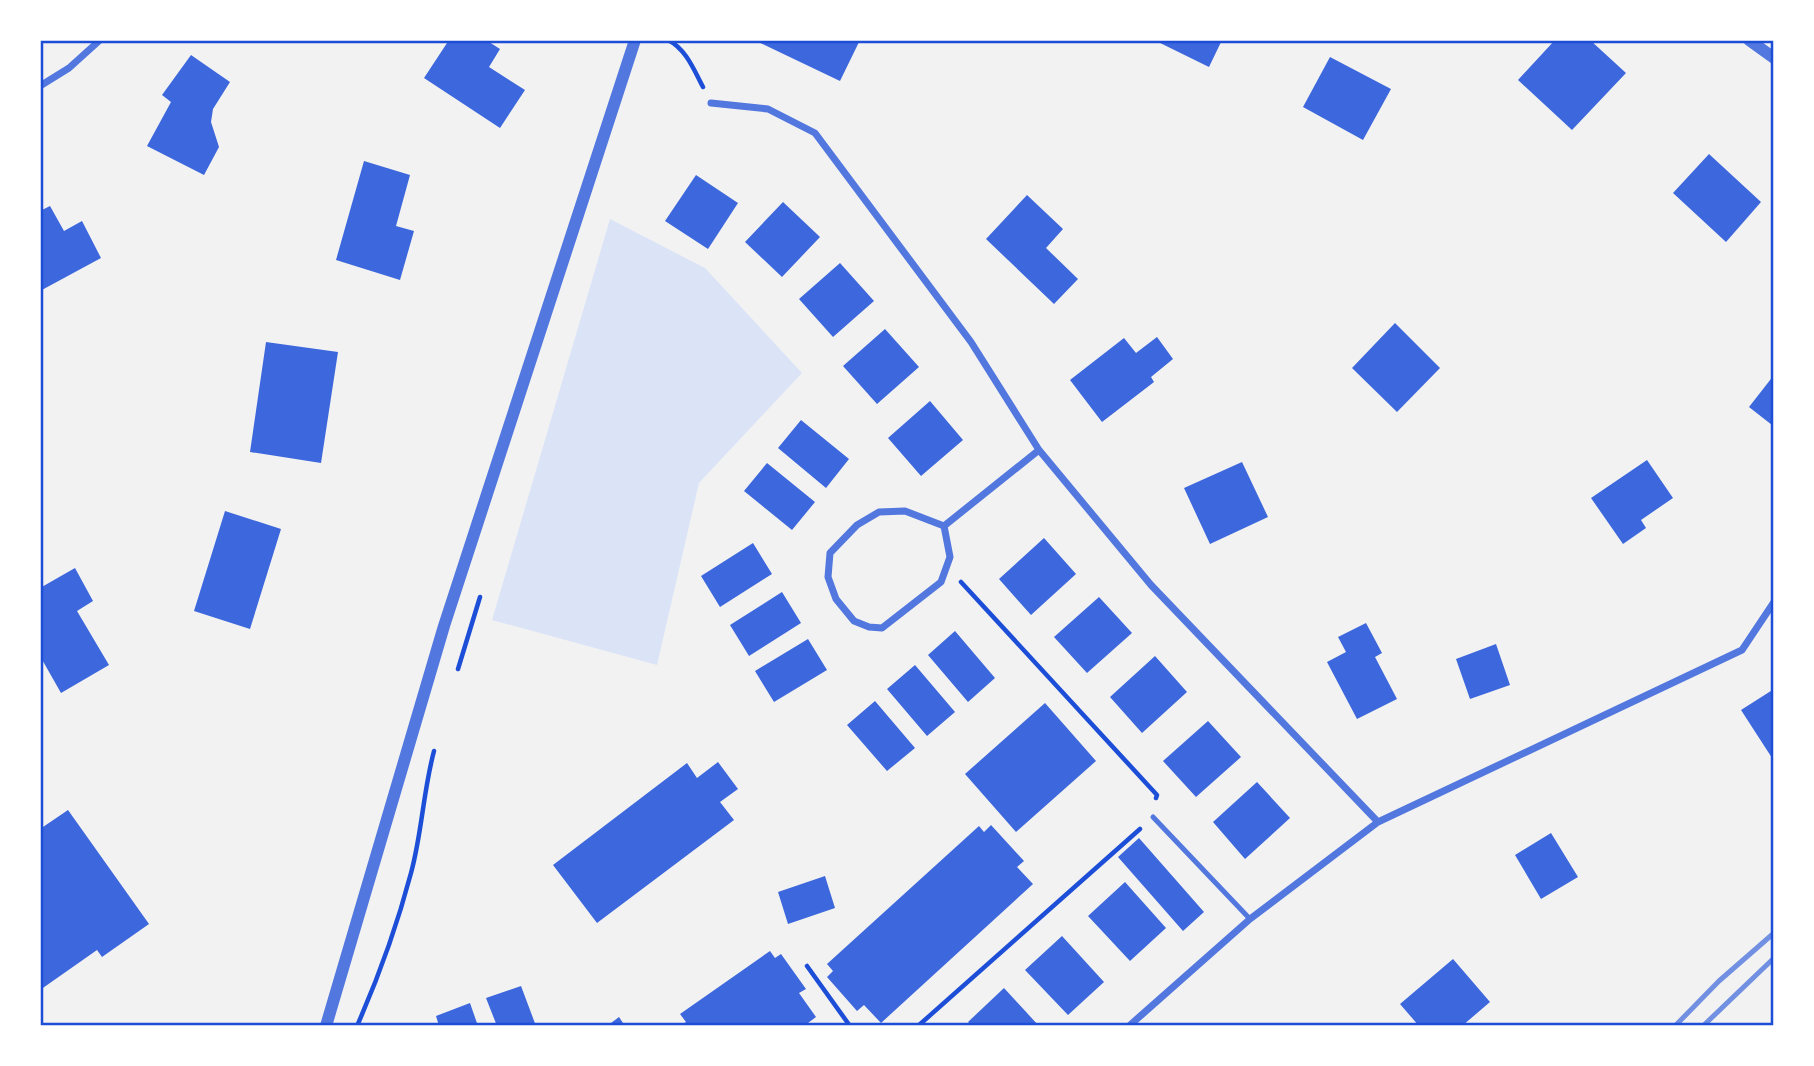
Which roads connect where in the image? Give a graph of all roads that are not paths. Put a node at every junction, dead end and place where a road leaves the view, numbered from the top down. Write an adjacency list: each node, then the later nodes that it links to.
1 (100, 40): 5 (street)
2 (635, 40): 13 (street)
3 (1749, 40): 4 (street)
4 (1774, 58)
5 (40, 86)
6 (711, 103): 7 (street)
7 (1040, 450): 8 (street); 11 (street)
8 (944, 526): 8 (street)
9 (1774, 602): 11 (street)
10 (1153, 817): 12 (lane)
11 (1378, 822): 12 (street)
12 (1250, 919): 14 (street)
13 (326, 1026)
14 (1129, 1026)

